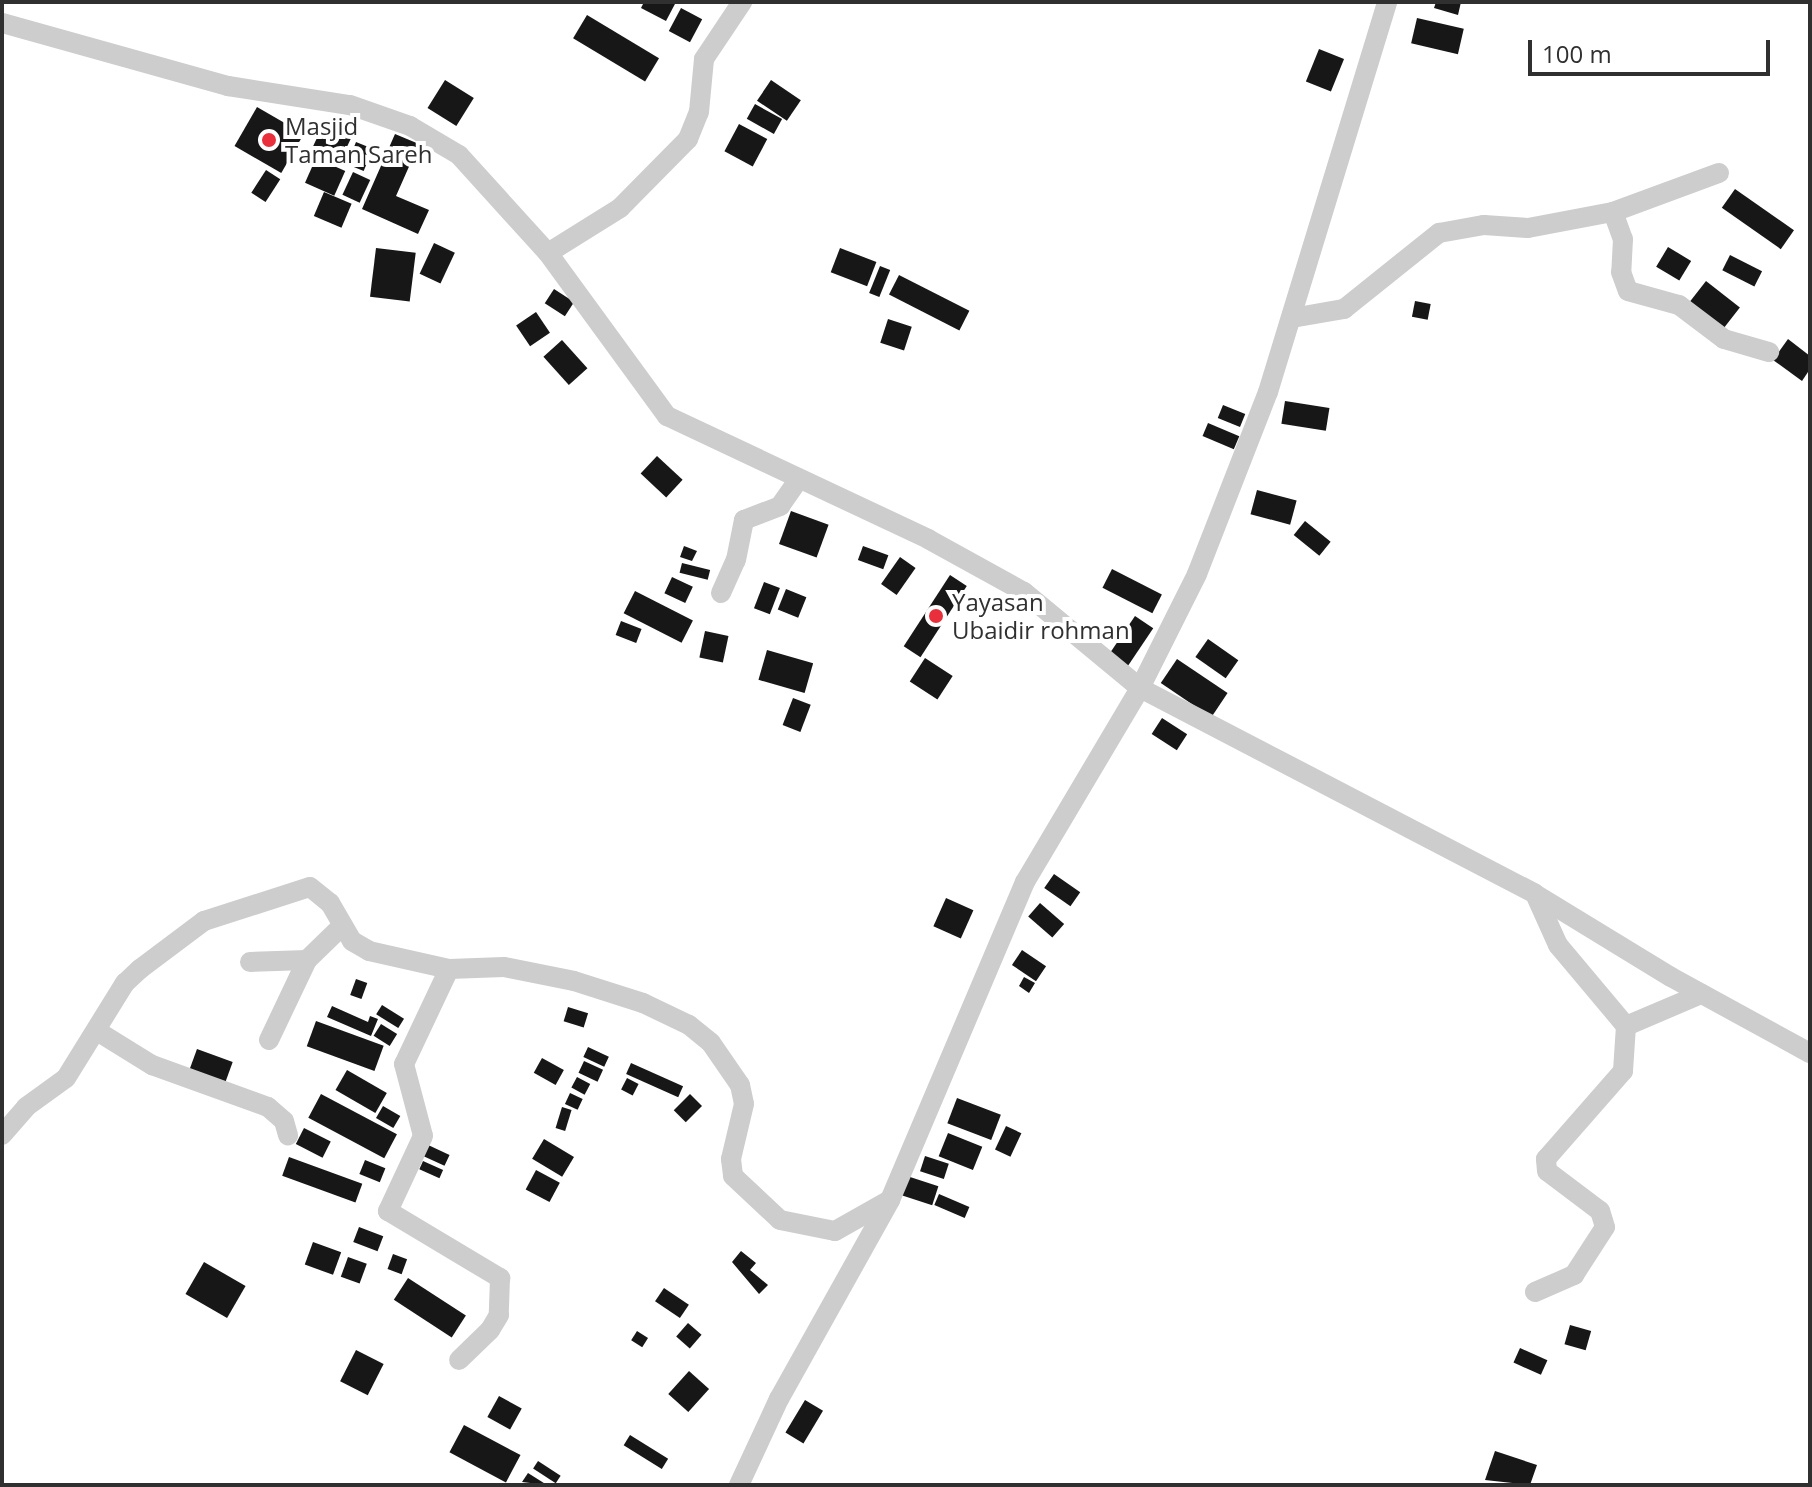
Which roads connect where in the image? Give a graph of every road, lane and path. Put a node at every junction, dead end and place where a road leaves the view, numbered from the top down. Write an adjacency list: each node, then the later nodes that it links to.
1 (742, 2): 6 (street)
2 (1387, 2): 7 (street)
3 (2, 23): 6 (street)
4 (1719, 173): 5 (street)
5 (1613, 212): 7 (street); 8 (street)
6 (548, 253): 9 (street)
7 (1292, 318): 11 (street)
8 (1769, 352)
9 (798, 480): 10 (street); 11 (street)
10 (721, 593)
11 (1140, 688): 12 (street); 24 (street)
12 (1535, 894): 17 (street); 18 (street)
13 (341, 927): 14 (street); 16 (street); 19 (street)
14 (307, 960): 15 (street); 20 (street)
15 (250, 962)
16 (449, 969): 24 (street); 26 (street)
17 (1701, 994): 18 (street); 21 (street)
18 (1626, 1026): 25 (street)
19 (97, 1031): 22 (street); 23 (street)
20 (269, 1040)
21 (1810, 1053)
22 (2, 1135)
23 (288, 1135)
24 (890, 1200): 27 (street)
25 (1535, 1292)
26 (459, 1360)
27 (739, 1485)

